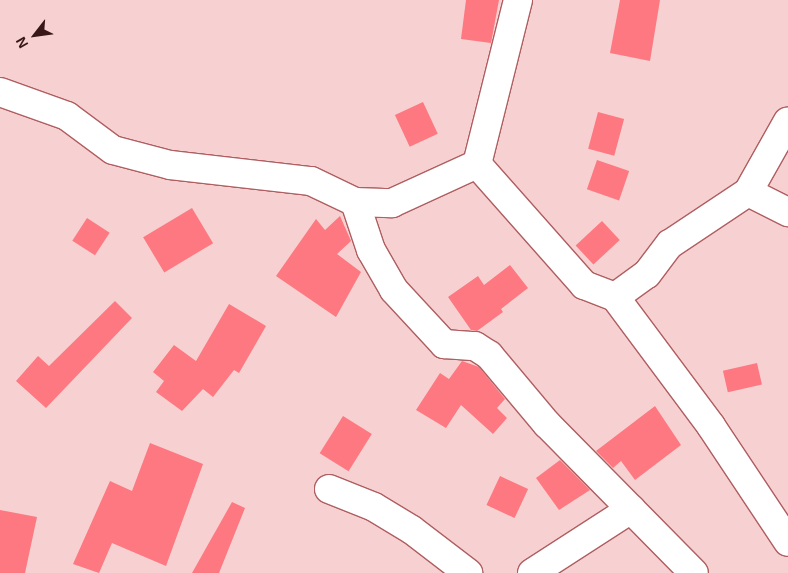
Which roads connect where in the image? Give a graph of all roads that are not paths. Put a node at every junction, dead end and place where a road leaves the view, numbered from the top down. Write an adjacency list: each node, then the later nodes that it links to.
1 (518, 0): 4 (street)
2 (0, 92): 6 (street)
3 (788, 121): 5 (street)
4 (477, 164): 6 (street); 8 (street)
5 (748, 192): 7 (street); 8 (street)
6 (355, 202): 10 (street)
7 (788, 212)
8 (614, 297): 11 (street)
9 (329, 489): 12 (street)
10 (631, 509): 13 (street); 14 (street)
11 (788, 542)
12 (468, 573)
13 (532, 573)
14 (694, 573)

